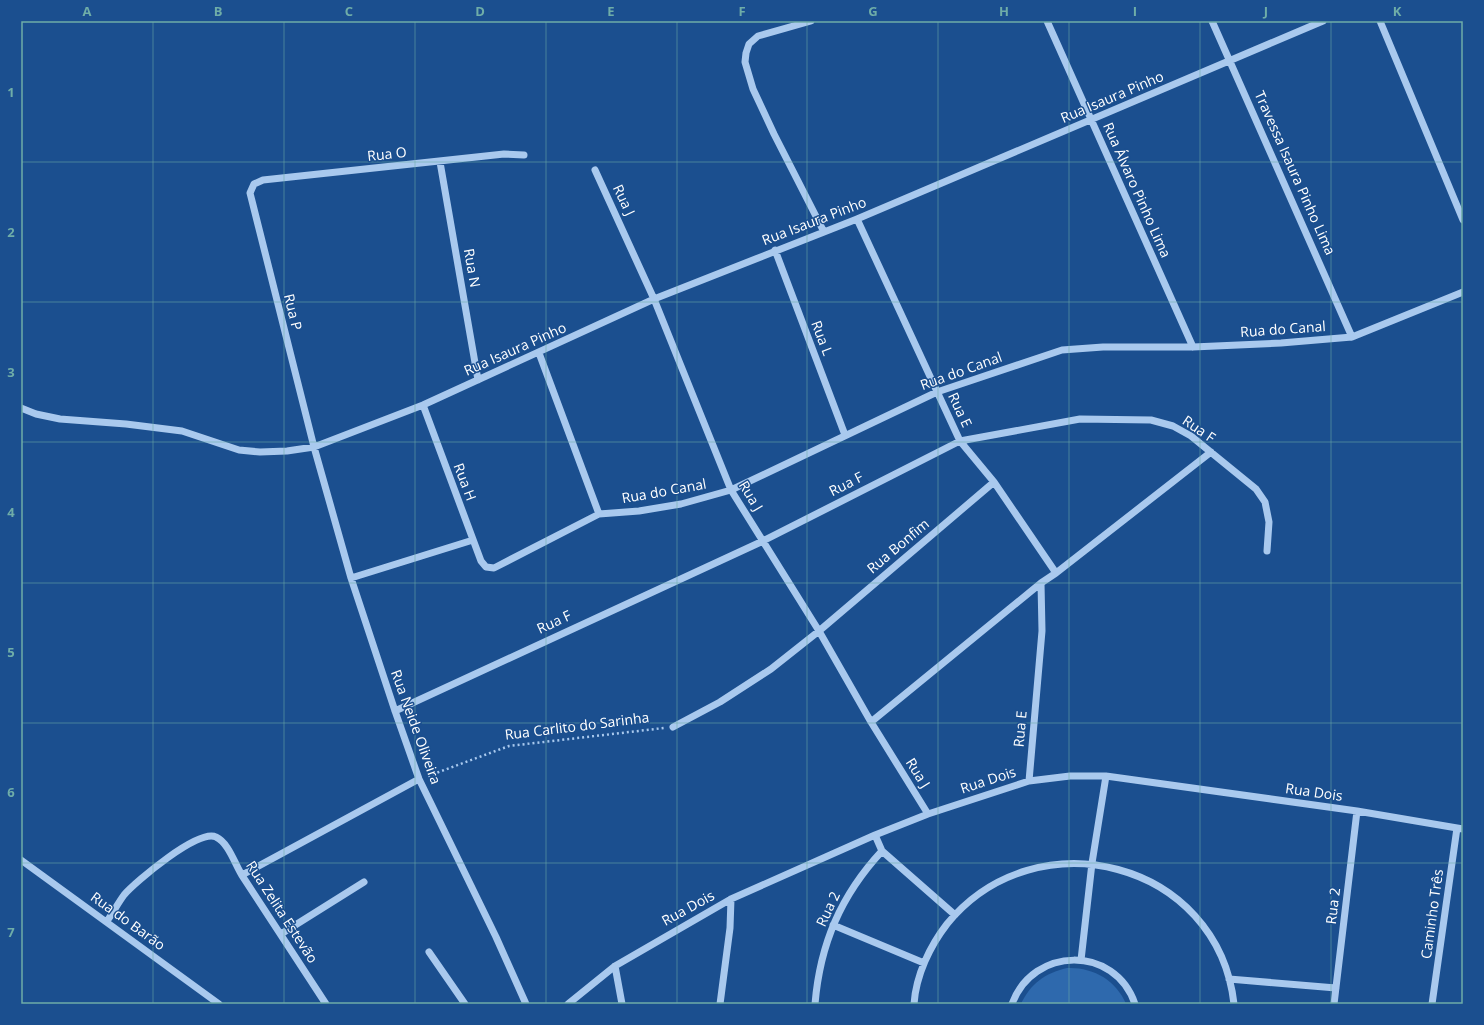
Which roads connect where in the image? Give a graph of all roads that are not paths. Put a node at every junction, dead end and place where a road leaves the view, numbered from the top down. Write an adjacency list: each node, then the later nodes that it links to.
1 (812, 21): 14 (street)
2 (1047, 21): 7 (street, Rua Álvaro Pinho Lima)
3 (1212, 21): 6 (street, Travessa Isaura Pinho Lima)
4 (1323, 21): 6 (street, Rua Isaura Pinho)
5 (1380, 21): 13 (street)
6 (1231, 59): 7 (street, Rua Isaura Pinho); 18 (street, Travessa Isaura Pinho Lima)
7 (1092, 120): 12 (street, Rua Isaura Pinho); 19 (street, Rua Álvaro Pinho Lima)
8 (524, 155): 9 (street, Rua O)
9 (440, 162): 11 (street, Rua O); 21 (street, Rua N)
10 (595, 170): 17 (street, Rua J)
11 (254, 184): 27 (street, Rua P)
12 (857, 219): 14 (street, Rua Isaura Pinho); 22 (street, Rua E)
13 (1463, 220)
14 (824, 232): 15 (street, Rua Isaura Pinho)
15 (775, 250): 17 (street, Rua Isaura Pinho); 25 (street, Rua L)
16 (1463, 292): 18 (street, Rua do Canal)
17 (654, 299): 20 (street, Rua Isaura Pinho); 30 (street, Rua J)
18 (1352, 337): 19 (street, Rua do Canal)
19 (1193, 347): 22 (street, Rua do Canal)
20 (539, 353): 21 (street, Rua Isaura Pinho); 31 (street)
21 (478, 380): 23 (street, Rua Isaura Pinho)
22 (937, 392): 25 (street, Rua do Canal); 26 (street, Rua E)
23 (422, 405): 27 (street, Rua Isaura Pinho); 32 (street, Rua H)
24 (21, 408): 27 (street, Rua Isaura Pinho)
25 (845, 435): 30 (street, Rua do Canal)
26 (960, 441): 28 (street, Rua F); 29 (street, Rua E); 33 (street, Rua F)
27 (314, 447): 36 (street, Rua Neide Oliveira)
28 (1211, 452): 34 (street, Rua F); 35 (street)
29 (994, 482): 35 (street, Rua E); 38 (street, Rua Bonfim)
30 (730, 490): 31 (street, Rua do Canal); 33 (street, Rua J)
31 (599, 514): 32 (street, Rua H)
32 (473, 540): 36 (street)
33 (763, 541): 38 (street, Rua J); 39 (street, Rua F)
34 (1267, 551)
35 (1056, 573): 37 (street)
36 (351, 578): 39 (street, Rua Neide Oliveira)
37 (1041, 583): 40 (street); 44 (street, Rua E)
38 (819, 630): 40 (street, Rua J); 41 (street)
39 (395, 711): 43 (street, Rua Neide Oliveira)
40 (871, 722): 46 (street, Rua J)
41 (672, 727)
42 (1106, 776): 44 (street, Rua Dois); 45 (street, Rua Dois); 51 (street)
43 (419, 779): 52 (street); 68 (street, Rua Neide Oliveira)
44 (1029, 781): 46 (street, Rua Dois)
45 (1357, 811): 47 (street, Rua Dois); 64 (street, Rua 2)
46 (928, 814): 48 (street, Rua Dois)
47 (1460, 828): 78 (street, Caminho Três)
48 (875, 835): 49 (street); 54 (street, Rua Dois)
49 (882, 851): 55 (street); 57 (street, Rua 2)
50 (21, 860): 56 (street, Rua do Barão)
51 (1092, 863): 55 (street); 60 (street); 63 (street)
52 (242, 875): 56 (street, Rua Zelita Estevão); 58 (street, Rua Zelita Estevão)
53 (364, 882): 58 (street)
54 (731, 899): 62 (street, Rua Dois); 71 (street)
55 (955, 915): 61 (street)
56 (107, 921): 65 (street, Rua do Barão)
57 (833, 925): 61 (street); 72 (street, Rua 2)
58 (281, 934): 66 (street, Rua Zelita Estevão)
59 (429, 952): 67 (street)
60 (1081, 960): 74 (street); 75 (street)
61 (924, 963): 73 (street)
62 (615, 966): 69 (street, Rua Dois); 70 (street)
63 (1229, 979): 64 (street); 76 (street)
64 (1336, 988): 77 (street, Rua 2)
65 (219, 1004)
66 (326, 1004)
67 (465, 1004)
68 (526, 1004)
69 (568, 1004)
70 (622, 1004)
71 (720, 1004)
72 (815, 1004)
73 (914, 1004)
74 (1012, 1004)
75 (1135, 1004)
76 (1234, 1004)
77 (1334, 1004)
78 (1432, 1004)

